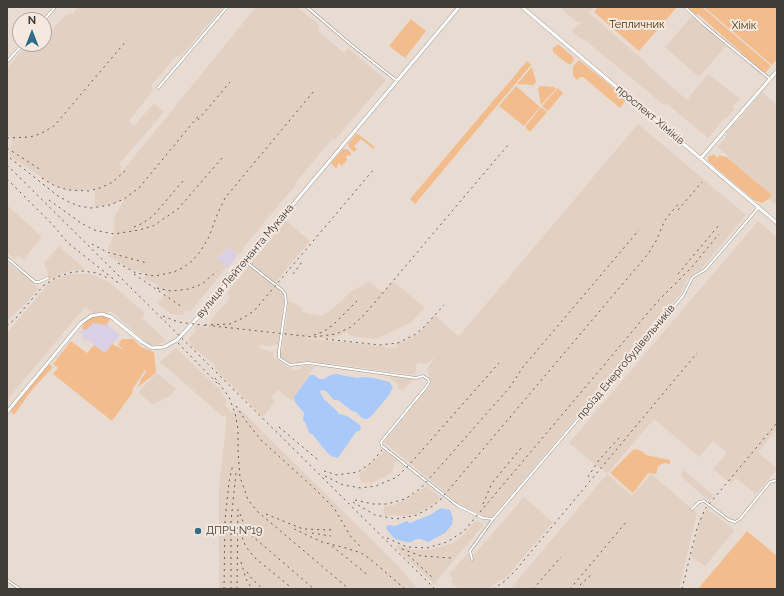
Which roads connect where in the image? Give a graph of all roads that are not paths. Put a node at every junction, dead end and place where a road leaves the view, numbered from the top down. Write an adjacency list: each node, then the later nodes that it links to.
1 (227, 7): 11 (street)
2 (307, 7): 10 (street)
3 (459, 7): 10 (main road, вулиця Лейтенанта Мукана)
4 (522, 7): 12 (main road, проспект Хіміків)
5 (685, 7): 9 (street)
6 (16, 52): 7 (street)
7 (7, 62)
8 (777, 71): 9 (main road)
9 (770, 79): 12 (main road)
10 (397, 81): 16 (main road, вулиця Лейтенанта Мукана)
11 (158, 88)
12 (701, 158): 13 (main road, проспект Хіміків)
13 (759, 207): 14 (main road, проспект Хіміків); 21 (street, проїзд Енергобудівельників)
14 (777, 223)
15 (7, 258): 17 (street)
16 (244, 261): 18 (main road, вулиця Лейтенанта Мукана); 21 (street)
17 (48, 278)
18 (7, 412)
19 (777, 480): 20 (street)
20 (692, 509)
21 (493, 519): 22 (street, проїзд Енергобудівельників)
22 (472, 559)
23 (7, 580): 24 (street)
24 (20, 589)

